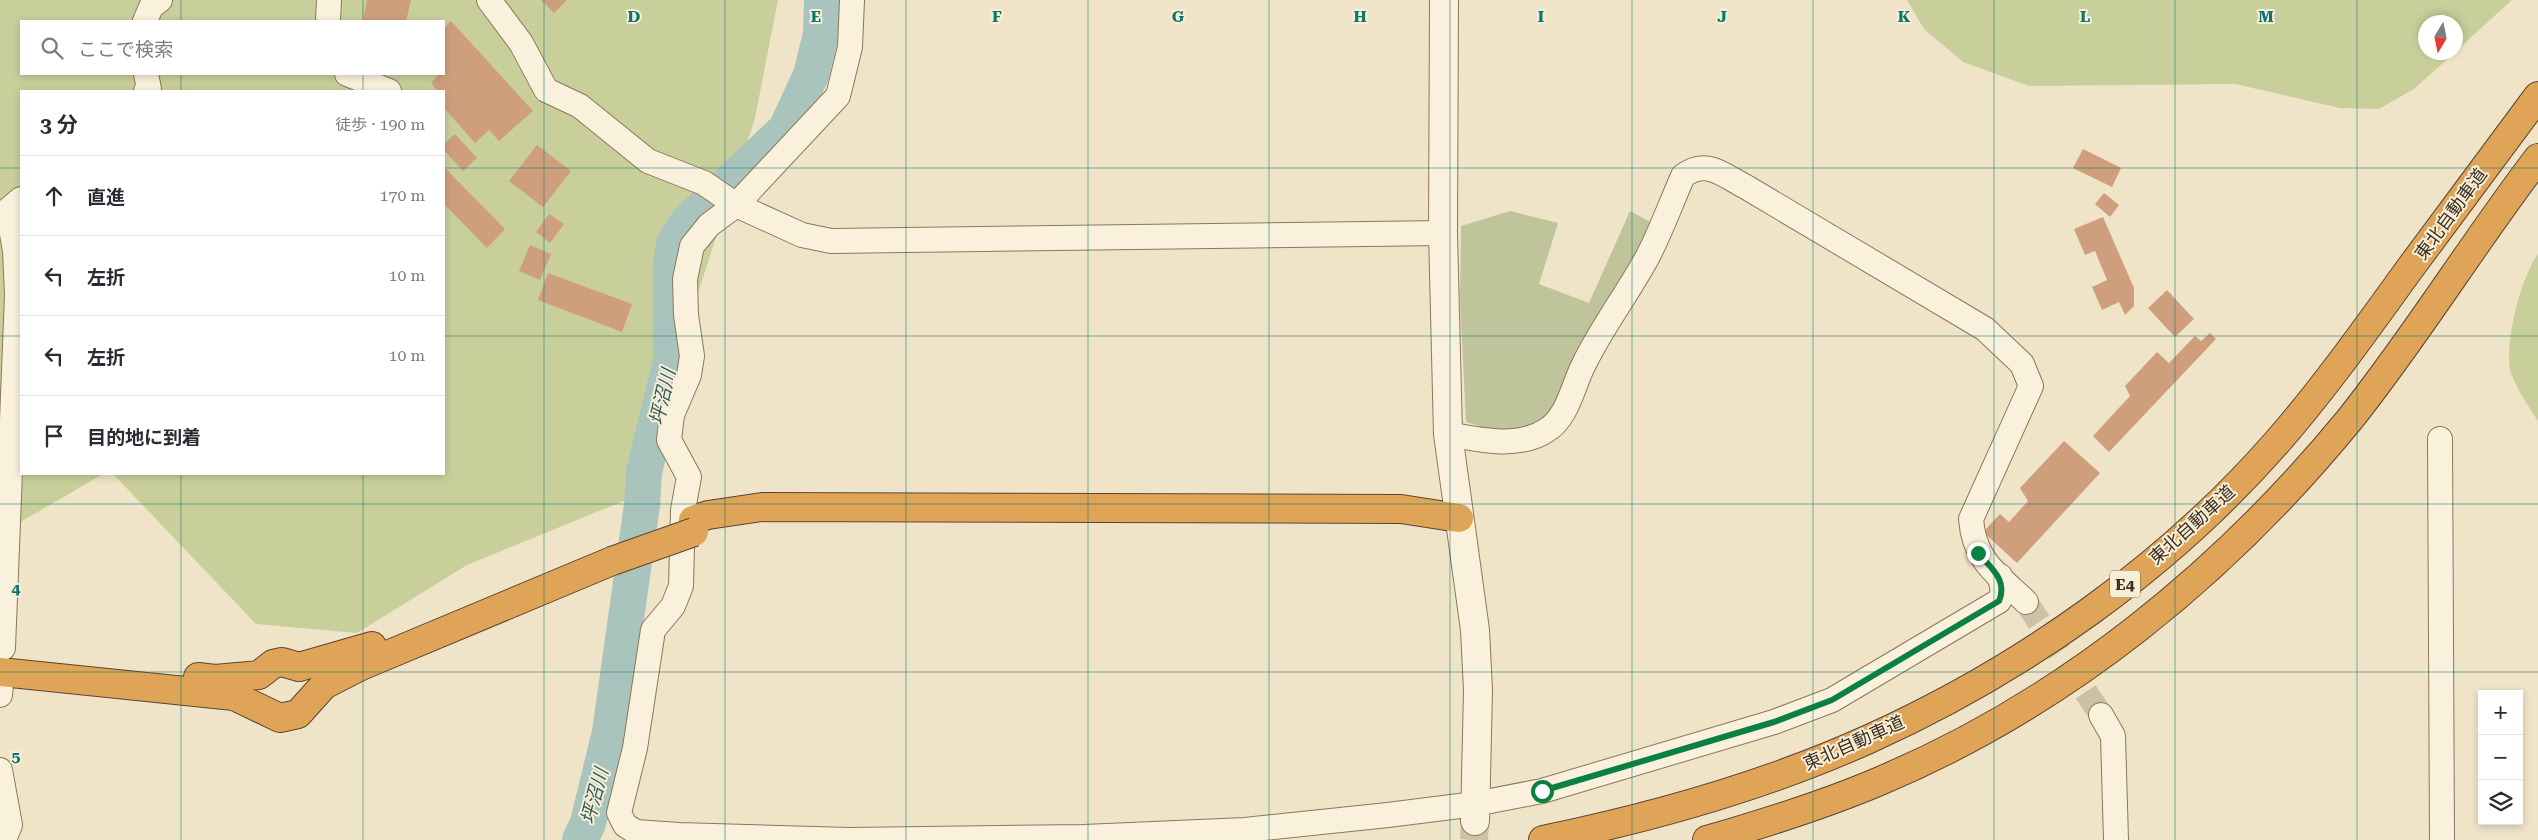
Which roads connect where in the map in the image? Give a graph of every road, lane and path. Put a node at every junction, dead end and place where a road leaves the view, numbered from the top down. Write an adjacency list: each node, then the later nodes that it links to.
1 (160, 0): 6 (street)
2 (329, 0): 7 (street)
3 (489, 0): 14 (street)
4 (852, 0): 14 (street)
5 (1444, 0): 16 (street)
6 (145, 20)
7 (328, 20)
8 (146, 75): 10 (street)
9 (350, 75): 11 (street)
10 (148, 90)
11 (387, 90)
12 (2538, 96): 31 (highway, 東北自動車道 / E4)
13 (2538, 158): 32 (highway, 東北自動車道 / E4)
14 (725, 197): 16 (street); 30 (street)
15 (20, 200): 23 (street)
16 (1443, 233): 17 (street)
17 (1448, 434): 19 (street); 21 (street)
18 (2440, 439): 34 (street)
19 (1459, 518): 20 (highway, bridge); 28 (street)
20 (612, 556): 23 (highway); 23 (highway)
21 (2000, 576): 22 (street); 28 (street)
22 (2026, 602)
23 (1, 661)
24 (1, 685): 25 (street)
25 (0, 695)
26 (2101, 715): 33 (street)
27 (0, 770): 29 (street)
28 (1475, 812): 30 (street)
29 (0, 838)
30 (849, 840)
31 (1543, 840)
32 (1707, 840)
33 (2116, 840)
34 (2442, 840)

